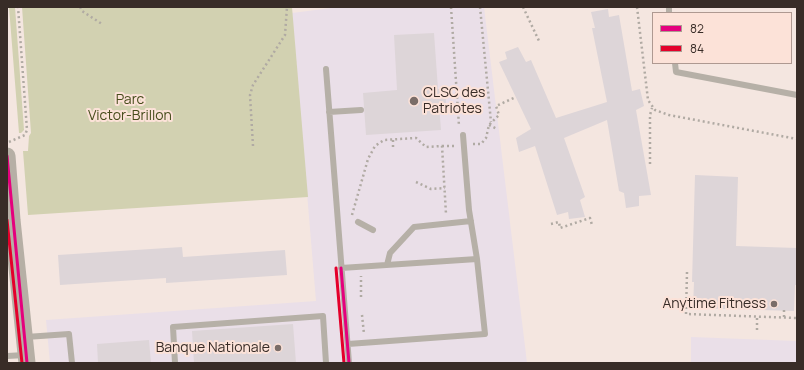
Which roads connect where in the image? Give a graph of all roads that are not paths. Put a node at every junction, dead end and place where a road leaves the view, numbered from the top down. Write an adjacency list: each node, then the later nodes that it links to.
1 (675, 64): 3 (lane)
2 (326, 69): 5 (lane)
3 (797, 95)
4 (362, 110): 5 (lane)
5 (329, 112): 14 (lane)
6 (463, 135): 8 (lane)
7 (7, 156): 13 (street)
8 (471, 221): 11 (lane); 12 (lane)
9 (358, 222): 10 (lane)
10 (373, 230)
11 (477, 259): 12 (lane); 16 (lane)
12 (387, 265): 14 (lane)
13 (12, 267): 15 (street)
14 (341, 268): 16 (lane)
15 (24, 337): 18 (street); 19 (lane)
16 (348, 344): 22 (lane)
17 (7, 356): 18 (lane)
18 (27, 359)
19 (72, 363)
20 (176, 363): 21 (lane)
21 (326, 363)
22 (349, 363)

